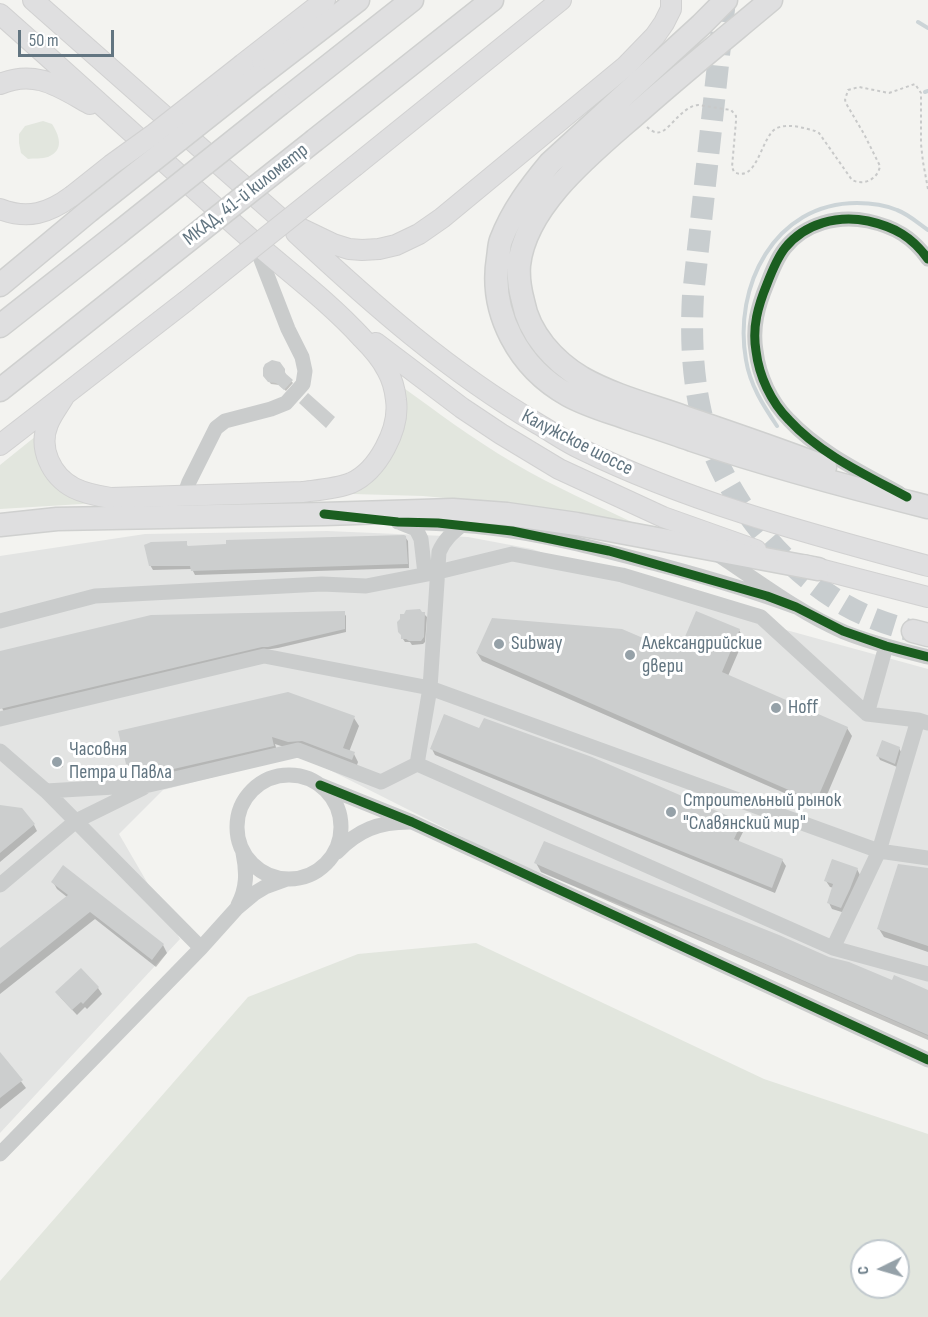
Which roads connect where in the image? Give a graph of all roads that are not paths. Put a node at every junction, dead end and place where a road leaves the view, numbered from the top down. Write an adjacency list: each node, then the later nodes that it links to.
1 (326, 0): 11 (main road)
2 (357, 0): 11 (highway)
3 (412, 0): 21 (highway, bridge)
4 (492, 0): 22 (highway, МКАД, 41-й километр, bridge)
5 (561, 0): 23 (main road, bridge)
6 (671, 0): 16 (main road)
7 (726, 0): 27 (highway)
8 (768, 3): 26 (highway)
9 (38, 4): 16 (main road)
10 (0, 14): 13 (main road)
11 (250, 70): 14 (highway, bridge); 14 (main road, bridge)
12 (0, 84): 13 (main road)
13 (117, 118): 17 (main road)
14 (80, 204): 15 (main road); 19 (highway)
15 (0, 209)
16 (281, 219): 33 (main road, Калужское шоссе)
17 (253, 241): 20 (main road); 25 (street)
18 (928, 259): 26 (street)
19 (0, 284)
20 (348, 322): 25 (main road); 29 (main road, Калужское шоссе)
21 (0, 326)
22 (0, 390)
23 (65, 395): 24 (main road); 25 (main road)
24 (0, 445)
25 (184, 496)
26 (907, 497): 27 (highway)
27 (928, 506)
28 (324, 514): 30 (street); 31 (highway); 34 (highway)
29 (663, 517): 34 (street); 37 (main road, Калужское шоссе)
30 (398, 522): 32 (street); 38 (street)
31 (0, 525)
32 (462, 525): 38 (street); 40 (street)
33 (830, 539): 35 (main road); 36 (main road, Калужское шоссе)
34 (710, 549): 37 (highway); 40 (street)
35 (928, 557)
36 (928, 566)
37 (818, 569): 39 (main road, Калужское шоссе)
38 (432, 573): 41 (street); 44 (street); 45 (street)
39 (928, 597)
40 (796, 607): 42 (street)
41 (0, 621)
42 (886, 646): 43 (street); 45 (street)
43 (928, 657)
44 (430, 688): 46 (street); 49 (street); 56 (street)
45 (867, 714): 47 (street)
46 (0, 719)
47 (923, 722): 56 (street)
48 (3, 759): 52 (street)
49 (417, 764): 50 (street); 63 (street)
50 (149, 785): 52 (street); 53 (street)
51 (320, 785): 54 (street); 55 (street); 57 (street)
52 (46, 791): 53 (street)
53 (76, 821): 60 (street); 62 (street)
54 (412, 822): 57 (street); 65 (street)
55 (241, 845): 59 (street); 61 (street)
56 (879, 851): 58 (street); 63 (street)
57 (331, 858): 59 (street)
58 (928, 858)
59 (287, 879): 61 (street)
60 (0, 885)
61 (237, 908): 62 (street)
62 (201, 948): 66 (street)
63 (833, 948): 64 (street)
64 (928, 974)
65 (928, 1060)
66 (0, 1154)

